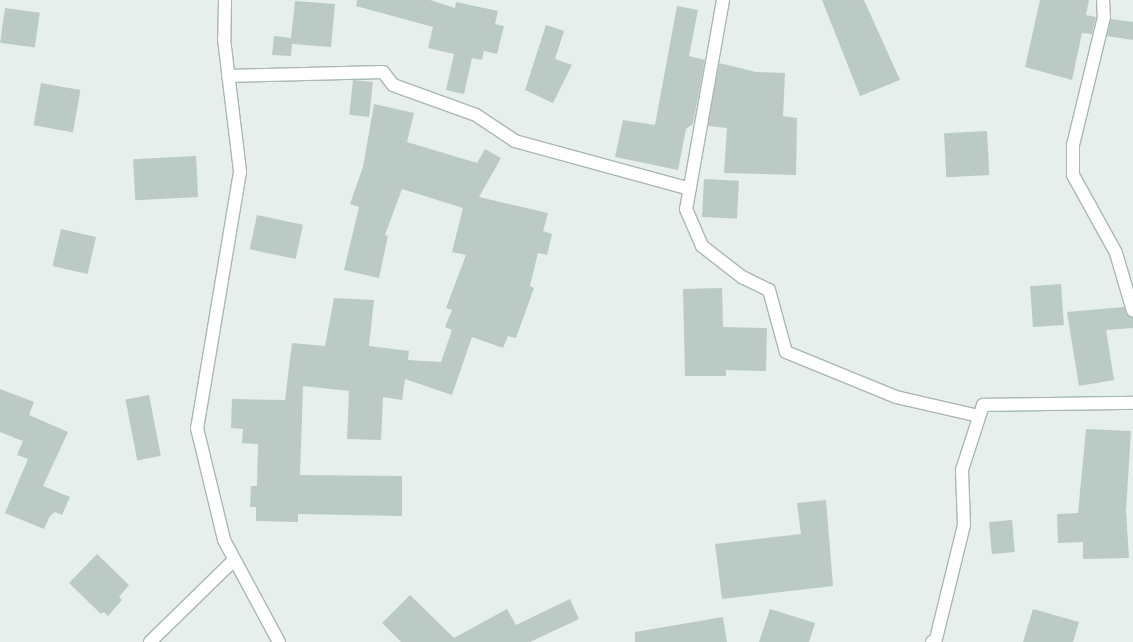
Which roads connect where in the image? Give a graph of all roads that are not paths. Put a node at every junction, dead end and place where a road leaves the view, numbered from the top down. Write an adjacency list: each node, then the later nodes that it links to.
1 (225, 0): 4 (street)
2 (723, 0): 5 (street)
3 (1103, 0): 6 (street)
4 (228, 76): 5 (street); 9 (street)
5 (690, 189): 8 (street)
6 (1133, 311)
7 (1133, 402): 8 (street)
8 (979, 416): 12 (street)
9 (234, 560): 10 (street); 11 (street)
10 (150, 642)
11 (279, 642)
12 (932, 642)

